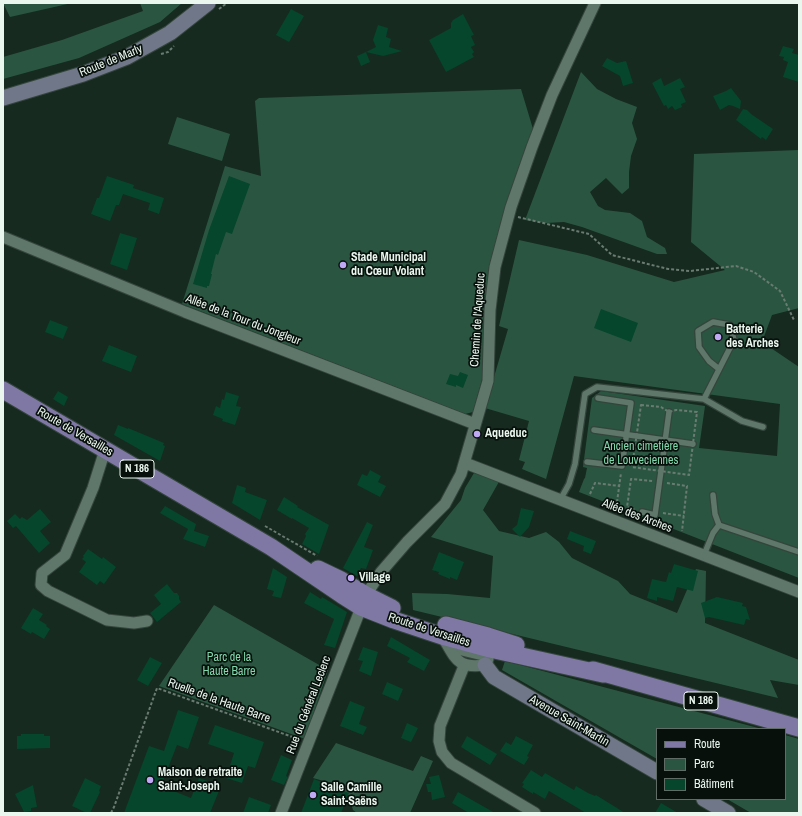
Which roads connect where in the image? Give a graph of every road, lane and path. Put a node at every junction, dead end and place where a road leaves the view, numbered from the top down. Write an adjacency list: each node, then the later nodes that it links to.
1 (208, 3): 3 (street, Route de Marly)
2 (595, 3): 4 (street, Chemin de l'Aqueduc)
3 (3, 98)
4 (509, 215): 6 (path); 12 (street, Chemin de l'Aqueduc)
5 (3, 237): 12 (street, Allée de la Tour du Jongleur)
6 (794, 320)
7 (719, 369): 7 (lane); 10 (lane)
8 (3, 390): 18 (main road, Route de Versailles / N 186)
9 (598, 398): 15 (lane)
10 (704, 399): 13 (lane); 25 (lane)
11 (669, 412): 16 (lane)
12 (475, 424): 20 (street, Chemin de l'Aqueduc)
13 (762, 426)
14 (594, 430): 15 (lane)
15 (626, 435): 16 (lane); 21 (lane)
16 (665, 440): 17 (lane); 28 (lane)
17 (693, 444)
18 (105, 450): 34 (main road, Route de Versailles / N 186); 35 (street)
19 (587, 462): 21 (lane)
20 (465, 463): 25 (street, Allée des Arches); 34 (street, Chemin de l'Aqueduc)
21 (622, 466): 22 (path)
22 (619, 486): 23 (path); 26 (path)
23 (590, 494)
24 (713, 495): 30 (lane)
25 (560, 500): 32 (street, Allée des Arches)
26 (616, 502)
27 (642, 512): 28 (lane)
28 (655, 512): 29 (path)
29 (684, 516)
30 (719, 525): 31 (lane); 32 (lane)
31 (799, 552)
32 (704, 556): 33 (street, Allée des Arches)
33 (799, 592)
34 (363, 601): 36 (main road, Route de Versailles / N 186); 37 (main road, Route de Versailles / N 186); 40 (street, Rue du Général Leclerc)
35 (147, 621)
36 (446, 643): 37 (main road, Route de Versailles / N 186); 38 (street)
37 (488, 652): 38 (street); 39 (main road, Route de Versailles / N 186); 41 (street, Avenue Saint-Martin)
38 (464, 666): 45 (street)
39 (799, 728)
40 (309, 742): 43 (path, Ruelle de la Haute Barre); 44 (street, Rue du Général Leclerc)
41 (656, 771)
42 (706, 800): 46 (street)
43 (111, 813)
44 (282, 813)
45 (535, 813)
46 (728, 813)

